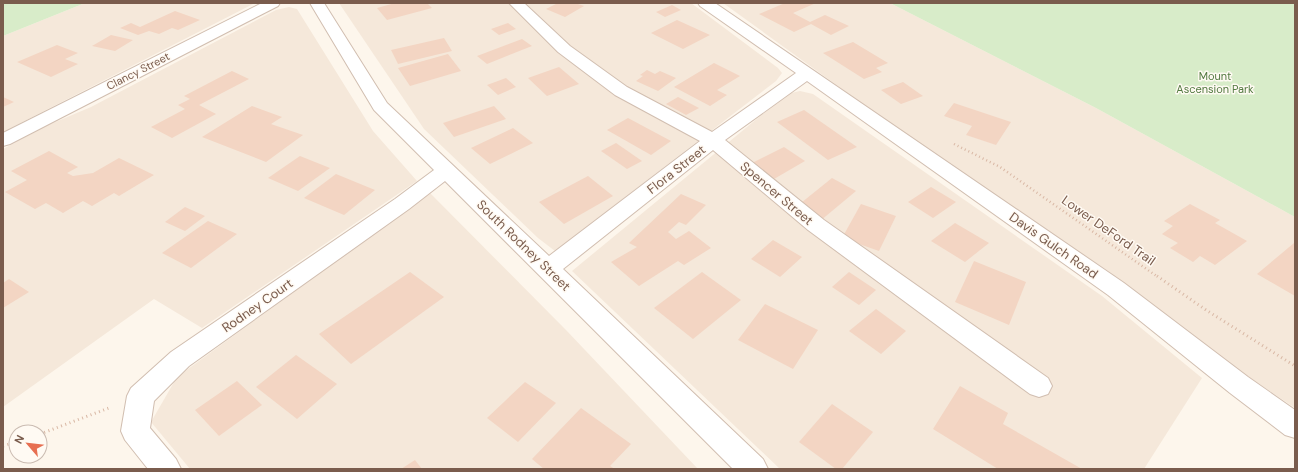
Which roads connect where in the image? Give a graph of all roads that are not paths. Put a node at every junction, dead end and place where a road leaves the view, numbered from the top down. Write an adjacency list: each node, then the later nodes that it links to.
1 (273, 3): 6 (street, Clancy Street)
2 (317, 3): 8 (street, South Rodney Street)
3 (516, 3): 7 (street, Spencer Street)
4 (704, 3): 5 (street, Davis Gulch Road)
5 (807, 72): 7 (street, Flora Street); 11 (street, Davis Gulch Road)
6 (3, 140)
7 (713, 140): 9 (street, Flora Street); 10 (street, Spencer Street)
8 (447, 170): 9 (street, South Rodney Street); 12 (street, Rodney Court)
9 (548, 269): 13 (street, South Rodney Street)
10 (1039, 386)
11 (1295, 426)
12 (166, 469)
13 (753, 469)

